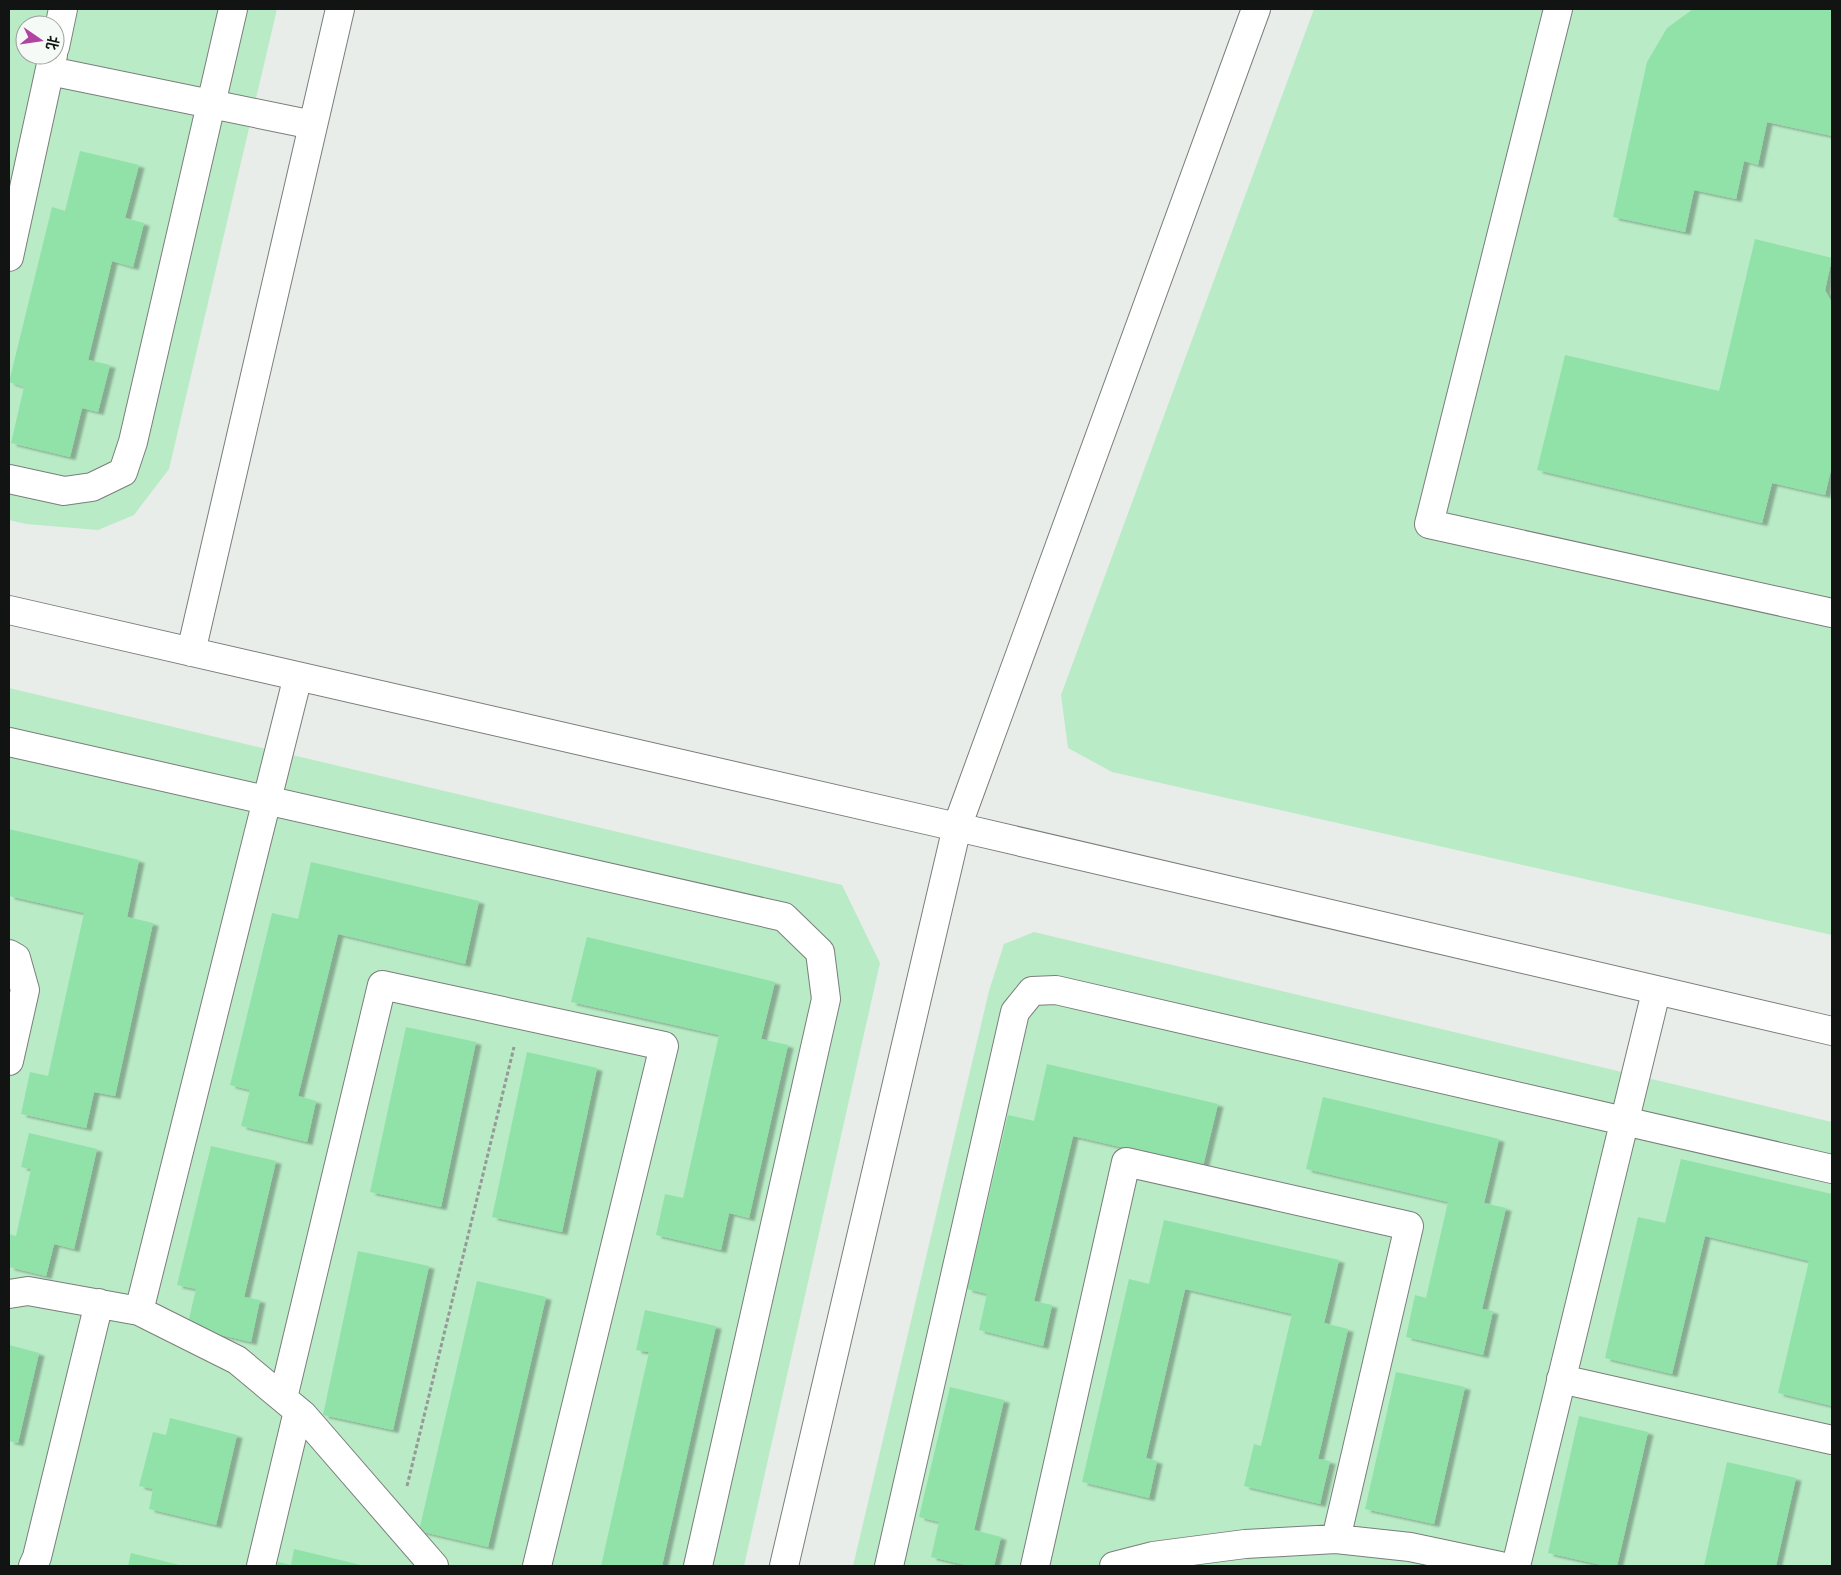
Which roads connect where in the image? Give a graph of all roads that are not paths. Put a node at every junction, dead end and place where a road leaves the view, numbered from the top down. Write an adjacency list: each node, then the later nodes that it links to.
1 (233, 9): 7 (street)
2 (340, 9): 8 (street)
3 (1256, 9): 17 (street)
4 (1558, 9): 12 (street)
5 (65, 62): 7 (street)
6 (51, 65): 9 (street)
7 (211, 106): 8 (street); 10 (street)
8 (313, 126): 13 (street)
9 (9, 257)
10 (9, 479)
11 (9, 610): 13 (street)
12 (1832, 613)
13 (190, 652): 14 (street)
14 (298, 676): 16 (street); 17 (street)
15 (9, 742): 16 (street)
16 (267, 802): 26 (street); 37 (street)
17 (957, 828): 19 (street); 38 (street)
18 (9, 954): 21 (street)
19 (1656, 992): 20 (street); 22 (street)
20 (1832, 1031)
21 (9, 1061)
22 (1624, 1122): 23 (street); 27 (street); 32 (street)
23 (1832, 1169)
24 (9, 1294): 25 (street)
25 (99, 1303): 26 (street); 33 (street)
26 (140, 1311): 28 (street)
27 (1561, 1379): 29 (street); 42 (street)
28 (291, 1404): 31 (street); 34 (street); 36 (street)
29 (1832, 1440)
30 (1336, 1539): 39 (street); 40 (street); 41 (street)
31 (413, 1556): 35 (street)
32 (897, 1565)
33 (32, 1566)
34 (261, 1566)
35 (434, 1566)
36 (537, 1566)
37 (698, 1566)
38 (784, 1566)
39 (1035, 1566)
40 (1114, 1566)
41 (1500, 1566)
42 (1516, 1566)

